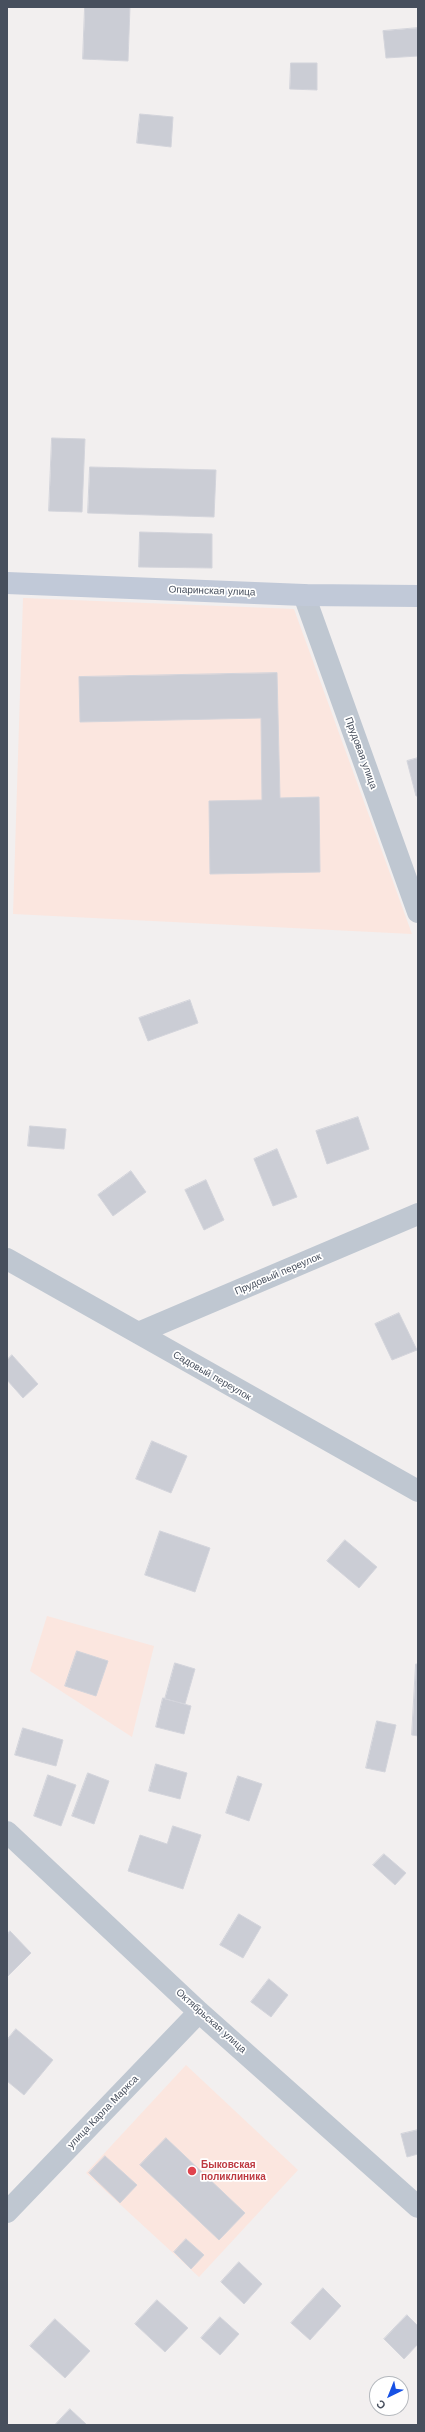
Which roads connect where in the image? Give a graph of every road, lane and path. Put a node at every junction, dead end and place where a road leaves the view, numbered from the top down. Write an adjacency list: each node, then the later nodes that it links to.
1 (7, 583): 2 (main road, Опаринская улица)
2 (304, 595): 3 (main road, Опаринская улица); 4 (street, Прудовая улица)
3 (418, 596)
4 (418, 912)
5 (418, 1214): 7 (street, Прудовый переулок)
6 (8, 1261): 7 (street, Садовый переулок)
7 (138, 1333): 8 (street, Садовый переулок)
8 (418, 1492)
9 (7, 1832): 10 (street, Октябрьская улица)
10 (199, 2012): 11 (street, Октябрьская улица); 12 (street, улица Карла Маркса)
11 (418, 2207)
12 (7, 2212)

